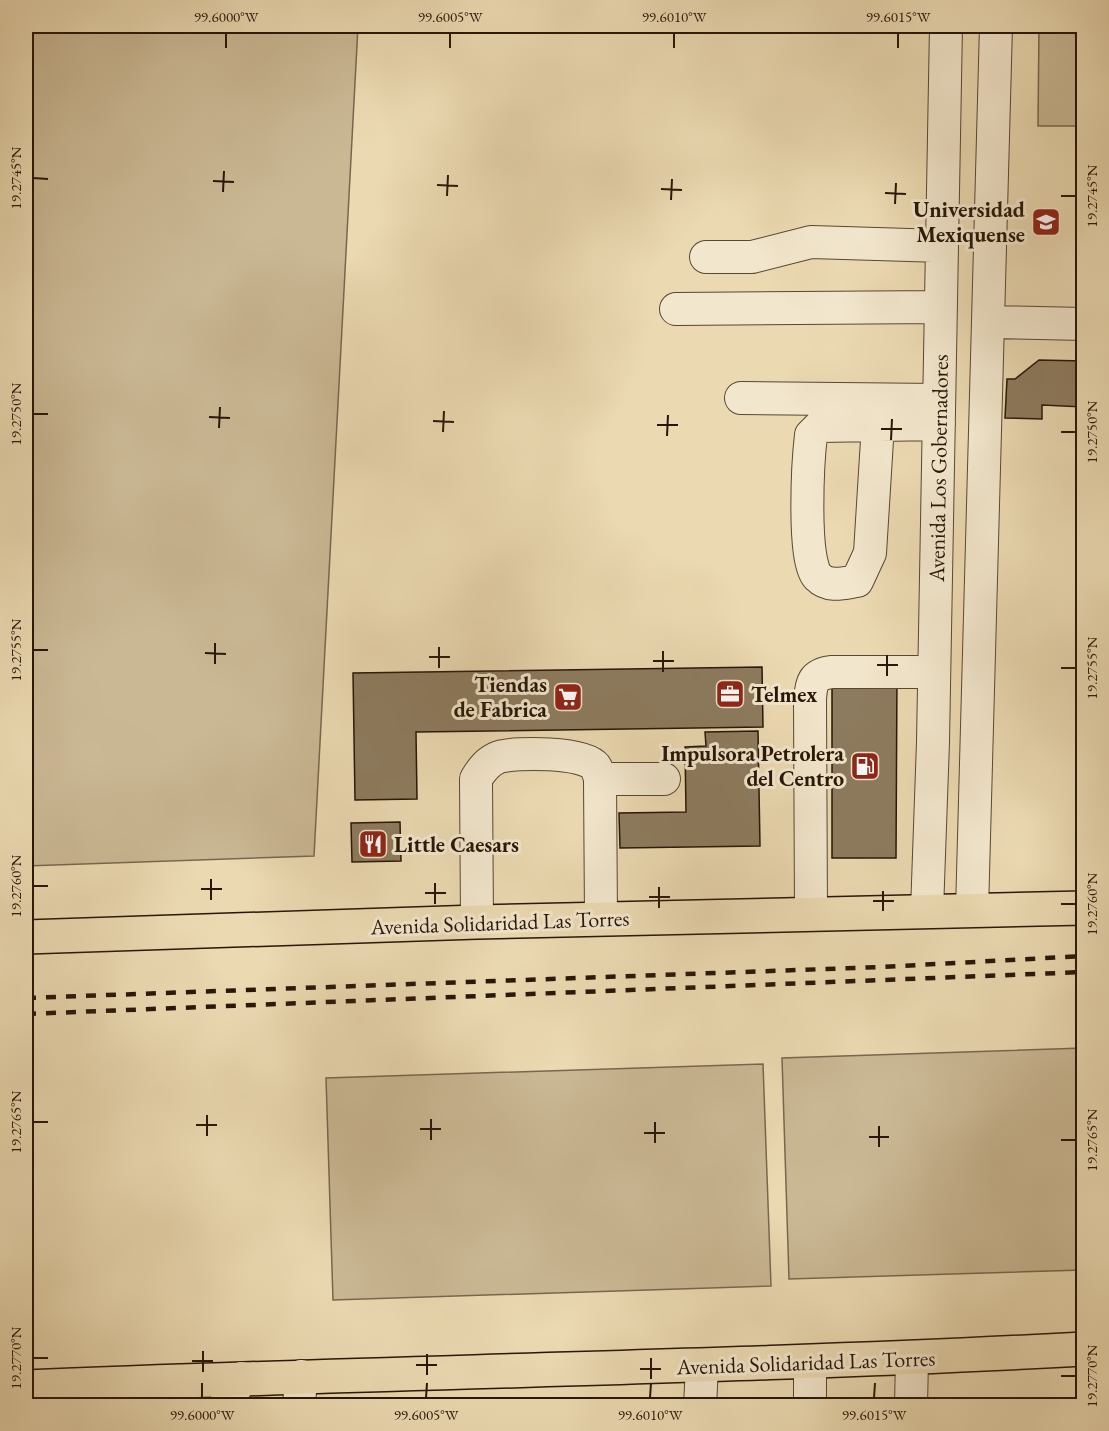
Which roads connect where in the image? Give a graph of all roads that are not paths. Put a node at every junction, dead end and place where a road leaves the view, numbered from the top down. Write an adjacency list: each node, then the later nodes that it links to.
1 (946, 26): 3 (street, Avenida Los Gobernadores)
2 (996, 26): 7 (street, Avenida Los Gobernadores)
3 (942, 246): 4 (street); 5 (street, Avenida Los Gobernadores)
4 (706, 257)
5 (941, 307): 6 (street); 10 (street, Avenida Los Gobernadores)
6 (676, 309)
7 (990, 322): 8 (street); 14 (street, Avenida Los Gobernadores)
8 (1083, 324)
9 (741, 398): 10 (street)
10 (939, 412): 11 (street); 12 (street, Avenida Los Gobernadores)
11 (878, 424): 11 (street)
12 (933, 672): 13 (street, Avenida Los Gobernadores); 20 (street)
13 (933, 742): 14 (street); 18 (street, Avenida Los Gobernadores)
14 (976, 744): 19 (street, Avenida Los Gobernadores)
15 (600, 778): 16 (street); 21 (street); 22 (street)
16 (664, 779)
17 (1083, 908): 19 (main road, Avenida Solidaridad Las Torres)
18 (927, 911): 19 (main road, Avenida Solidaridad Las Torres); 20 (main road, Avenida Solidaridad Las Torres)
19 (972, 911)
20 (811, 914): 21 (main road, Avenida Solidaridad Las Torres)
21 (601, 919): 22 (main road, Avenida Solidaridad Las Torres)
22 (477, 922): 23 (main road, Avenida Solidaridad Las Torres)
23 (26, 937)
24 (1083, 1349): 25 (main road, Avenida Solidaridad Las Torres)
25 (912, 1358): 26 (main road, Avenida Solidaridad Las Torres); 34 (street)
26 (810, 1363): 27 (main road, Avenida Solidaridad Las Torres); 33 (street)
27 (702, 1366): 30 (main road, Avenida Solidaridad Las Torres); 32 (street)
28 (242, 1378): 29 (main road, Avenida Solidaridad Las Torres); 30 (main road, Avenida Solidaridad Las Torres); 31 (street)
29 (26, 1387)
30 (300, 1390)
31 (224, 1406)
32 (700, 1406)
33 (810, 1406)
34 (911, 1406)

